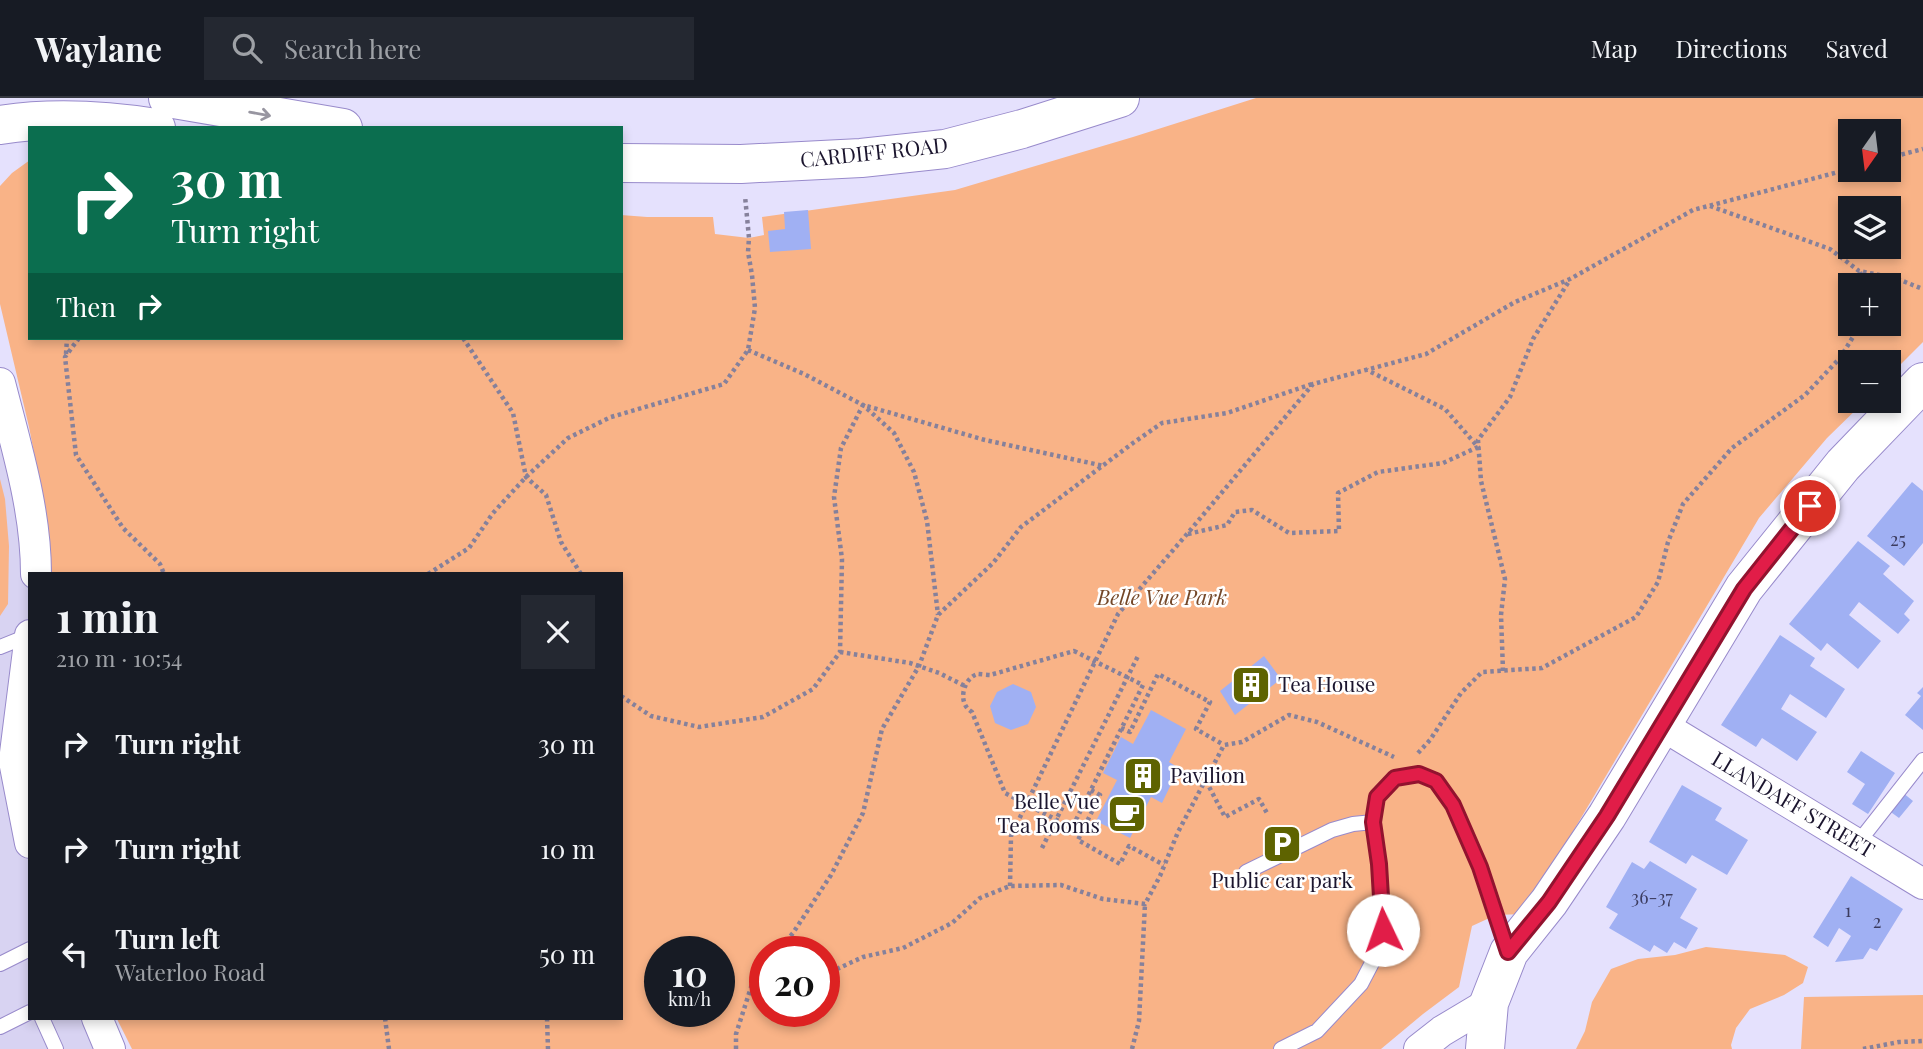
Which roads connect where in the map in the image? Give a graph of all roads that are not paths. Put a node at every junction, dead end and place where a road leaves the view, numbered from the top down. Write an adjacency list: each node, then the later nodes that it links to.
1 (168, 98): 5 (main road, one-way to 5)
2 (1119, 98): 6 (main road, CARDIFF ROAD)
3 (0, 125): 4 (main road)
4 (145, 126)
5 (332, 126)
6 (623, 163)
7 (1923, 382): 13 (main road)
8 (0, 383): 9 (street)
9 (36, 572)
10 (28, 636): 11 (lane)
11 (0, 647)
12 (28, 651): 16 (street)
13 (1662, 726): 17 (street, LLANDAFF STREET); 21 (main road)
14 (1923, 760): 17 (lane)
15 (1373, 822): 18 (lane); 21 (lane); 30 (lane)
16 (28, 833)
17 (1857, 844): 19 (street, LLANDAFF STREET)
18 (1247, 872)
19 (1923, 884)
20 (28, 950): 22 (lane)
21 (1508, 952): 23 (main road)
22 (0, 964)
23 (1489, 1003): 31 (street); 32 (main road)
24 (28, 1013): 27 (lane)
25 (43, 1020): 28 (lane)
26 (98, 1020): 29 (street)
27 (0, 1027)
28 (56, 1049)
29 (110, 1049)
30 (1281, 1049)
31 (1419, 1049)
32 (1485, 1049)

